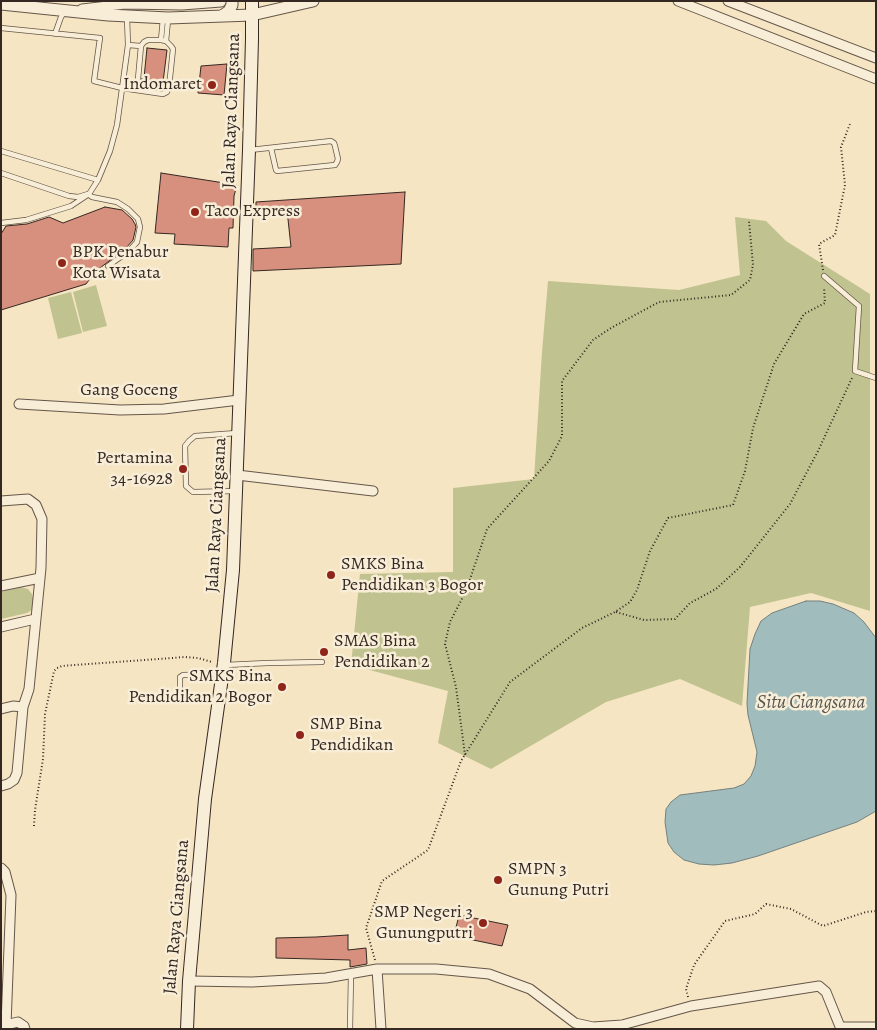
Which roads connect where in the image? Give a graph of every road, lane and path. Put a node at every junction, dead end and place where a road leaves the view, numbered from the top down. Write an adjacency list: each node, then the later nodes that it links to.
1 (252, 1): 9 (main road, Jalan Raya Ciangsana)
2 (313, 1): 7 (street)
3 (678, 1): 19 (street)
4 (728, 1): 18 (street)
5 (227, 2): 8 (street); 11 (street)
6 (1, 4): 8 (street)
7 (275, 5): 9 (street)
8 (67, 11): 10 (street); 14 (lane)
9 (252, 14): 11 (street); 24 (main road, Jalan Raya Ciangsana)
10 (127, 16): 12 (street); 16 (lane)
11 (222, 16): 12 (street)
12 (165, 18): 15 (lane)
13 (1, 28): 14 (lane)
14 (55, 34): 20 (lane)
15 (163, 41): 17 (lane); 21 (lane)
16 (128, 45): 17 (lane); 20 (lane)
17 (141, 46): 21 (lane)
18 (876, 58)
19 (876, 79)
20 (122, 88): 21 (lane); 27 (lane)
21 (137, 90)
22 (850, 124): 32 (path)
23 (272, 148): 23 (lane); 24 (lane)
24 (249, 150): 35 (main road, Jalan Raya Ciangsana)
25 (1, 151): 27 (lane)
26 (1, 173): 28 (lane)
27 (98, 180): 28 (lane)
28 (88, 194): 30 (lane); 31 (lane)
29 (749, 221): 52 (path)
30 (1, 224)
31 (108, 266)
32 (824, 276): 33 (lane); 44 (path)
33 (855, 371): 34 (lane); 44 (path)
34 (876, 378)
35 (239, 400): 36 (street, Gang Goceng); 37 (main road, Jalan Raya Ciangsana)
36 (19, 404)
37 (239, 433): 38 (main road, Jalan Raya Ciangsana); 39 (lane)
38 (237, 475): 39 (main road, Jalan Raya Ciangsana); 40 (street)
39 (236, 491): 48 (main road, Jalan Raya Ciangsana)
40 (373, 491)
41 (1, 501): 42 (street)
42 (40, 578): 43 (street); 45 (street)
43 (1, 586)
44 (615, 612): 52 (path)
45 (35, 619): 46 (street); 50 (street)
46 (1, 626)
47 (322, 662): 48 (lane)
48 (224, 668): 49 (main road, Jalan Raya Ciangsana); 49 (lane); 54 (path)
49 (219, 700): 60 (main road, Jalan Raya Ciangsana)
50 (23, 707): 51 (street); 53 (street)
51 (1, 708)
52 (465, 755): 58 (path)
53 (1, 786)
54 (34, 826)
55 (1, 868): 57 (street)
56 (876, 911): 61 (path)
57 (5, 943): 62 (street)
58 (378, 969): 59 (street); 63 (street); 69 (street)
59 (351, 974): 60 (street); 68 (lane)
60 (188, 981): 67 (main road, Jalan Raya Ciangsana)
61 (691, 1006): 63 (street); 65 (street)
62 (4, 1025): 66 (street)
63 (624, 1027)
64 (876, 1027): 65 (street)
65 (841, 1028)
66 (25, 1029)
67 (187, 1029)
68 (350, 1029)
69 (381, 1029)

